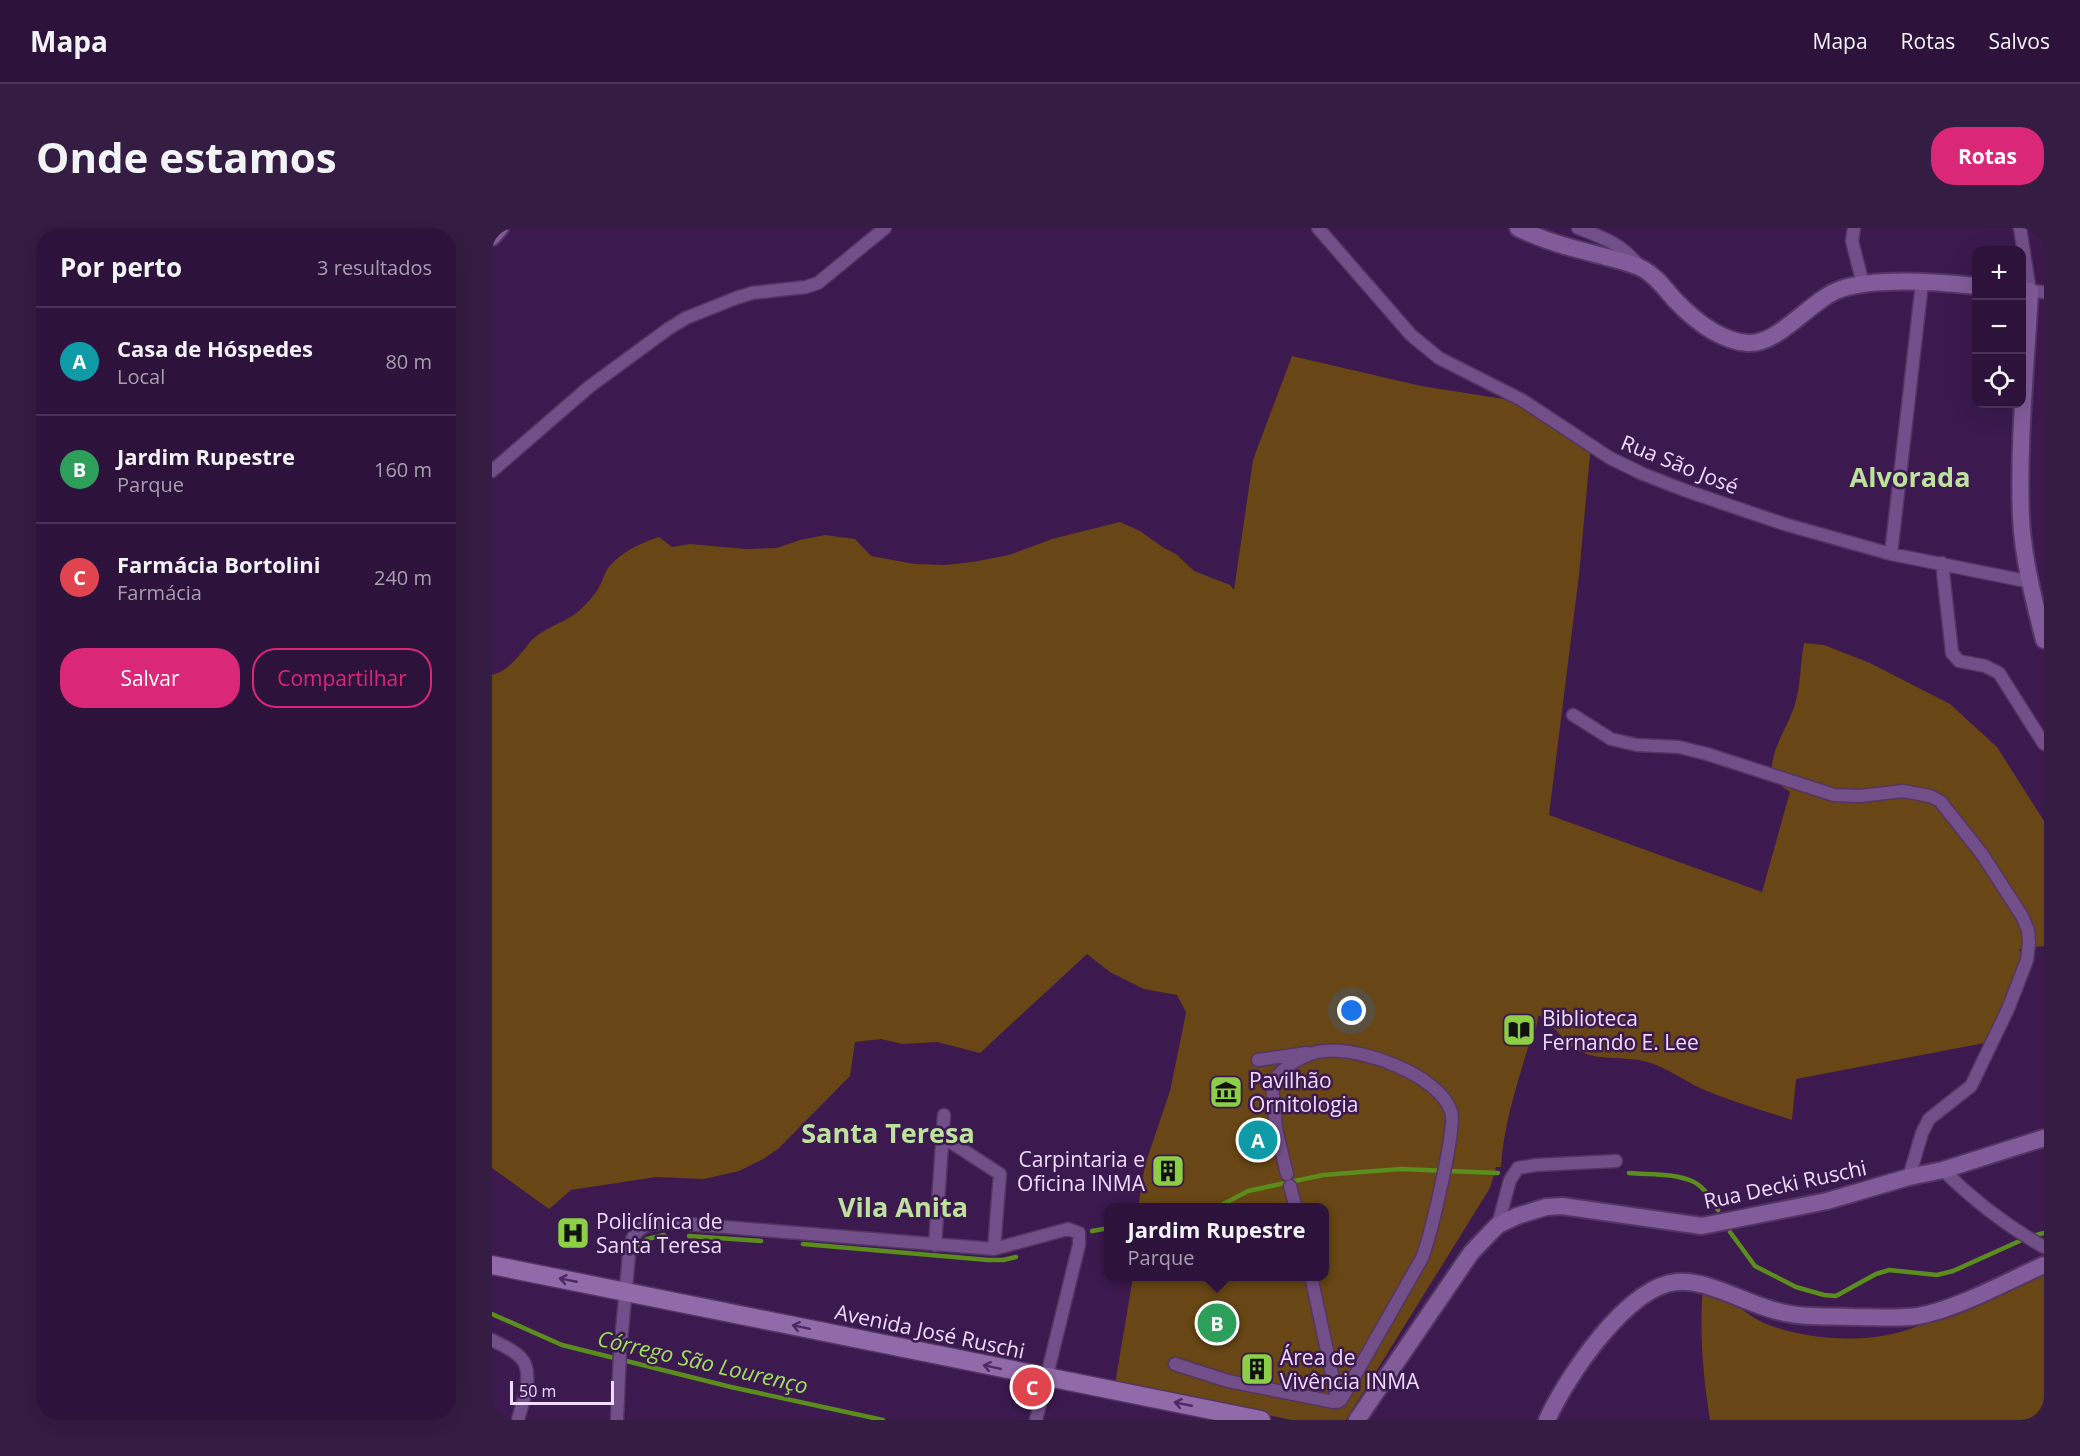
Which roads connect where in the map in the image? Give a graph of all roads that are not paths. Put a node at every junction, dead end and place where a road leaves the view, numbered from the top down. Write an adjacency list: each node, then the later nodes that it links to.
1 (500, 228): 8 (street)
2 (885, 228): 14 (street)
3 (1318, 228): 15 (street, Rua São José)
4 (1518, 228): 9 (street)
5 (1578, 228): 9 (street)
6 (1854, 228): 11 (street)
7 (2020, 228): 13 (street)
8 (492, 237)
9 (1640, 267): 11 (street)
10 (1922, 283): 11 (street); 12 (street); 15 (street)
11 (1863, 284)
12 (1972, 286)
13 (2037, 291): 17 (street)
14 (492, 471)
15 (1891, 554): 16 (street, Rua São José)
16 (1942, 563): 17 (street, Rua São José); 20 (street)
17 (2031, 582): 18 (street)
18 (2044, 640)
19 (1573, 715): 28 (street)
20 (2044, 744)
21 (1317, 1052): 22 (street); 29 (street); 41 (street)
22 (1258, 1060)
23 (944, 1115): 24 (street)
24 (943, 1137): 31 (street); 33 (street)
25 (2044, 1138): 27 (street, Rua Decki Ruschi)
26 (1616, 1161): 30 (street)
27 (1943, 1170): 28 (street, Rua Decki Ruschi); 32 (street)
28 (1910, 1177): 30 (street, Rua Decki Ruschi)
29 (1295, 1203)
30 (1498, 1225): 46 (street)
31 (935, 1245): 33 (street); 37 (street)
32 (2040, 1245)
33 (994, 1249): 40 (street)
34 (492, 1265): 37 (main road, Avenida José Ruschi, one-way to 34)
35 (2044, 1265): 47 (street)
36 (1312, 1281): 41 (street)
37 (625, 1291): 40 (main road, Avenida José Ruschi, one-way to 37); 43 (street)
38 (492, 1340): 42 (street)
39 (1175, 1364): 41 (street)
40 (1047, 1378): 44 (street); 45 (main road, Avenida José Ruschi, one-way to 40)
41 (1338, 1402)
42 (518, 1420)
43 (617, 1420)
44 (1036, 1420)
45 (1261, 1420)
46 (1357, 1420)
47 (1547, 1420)

